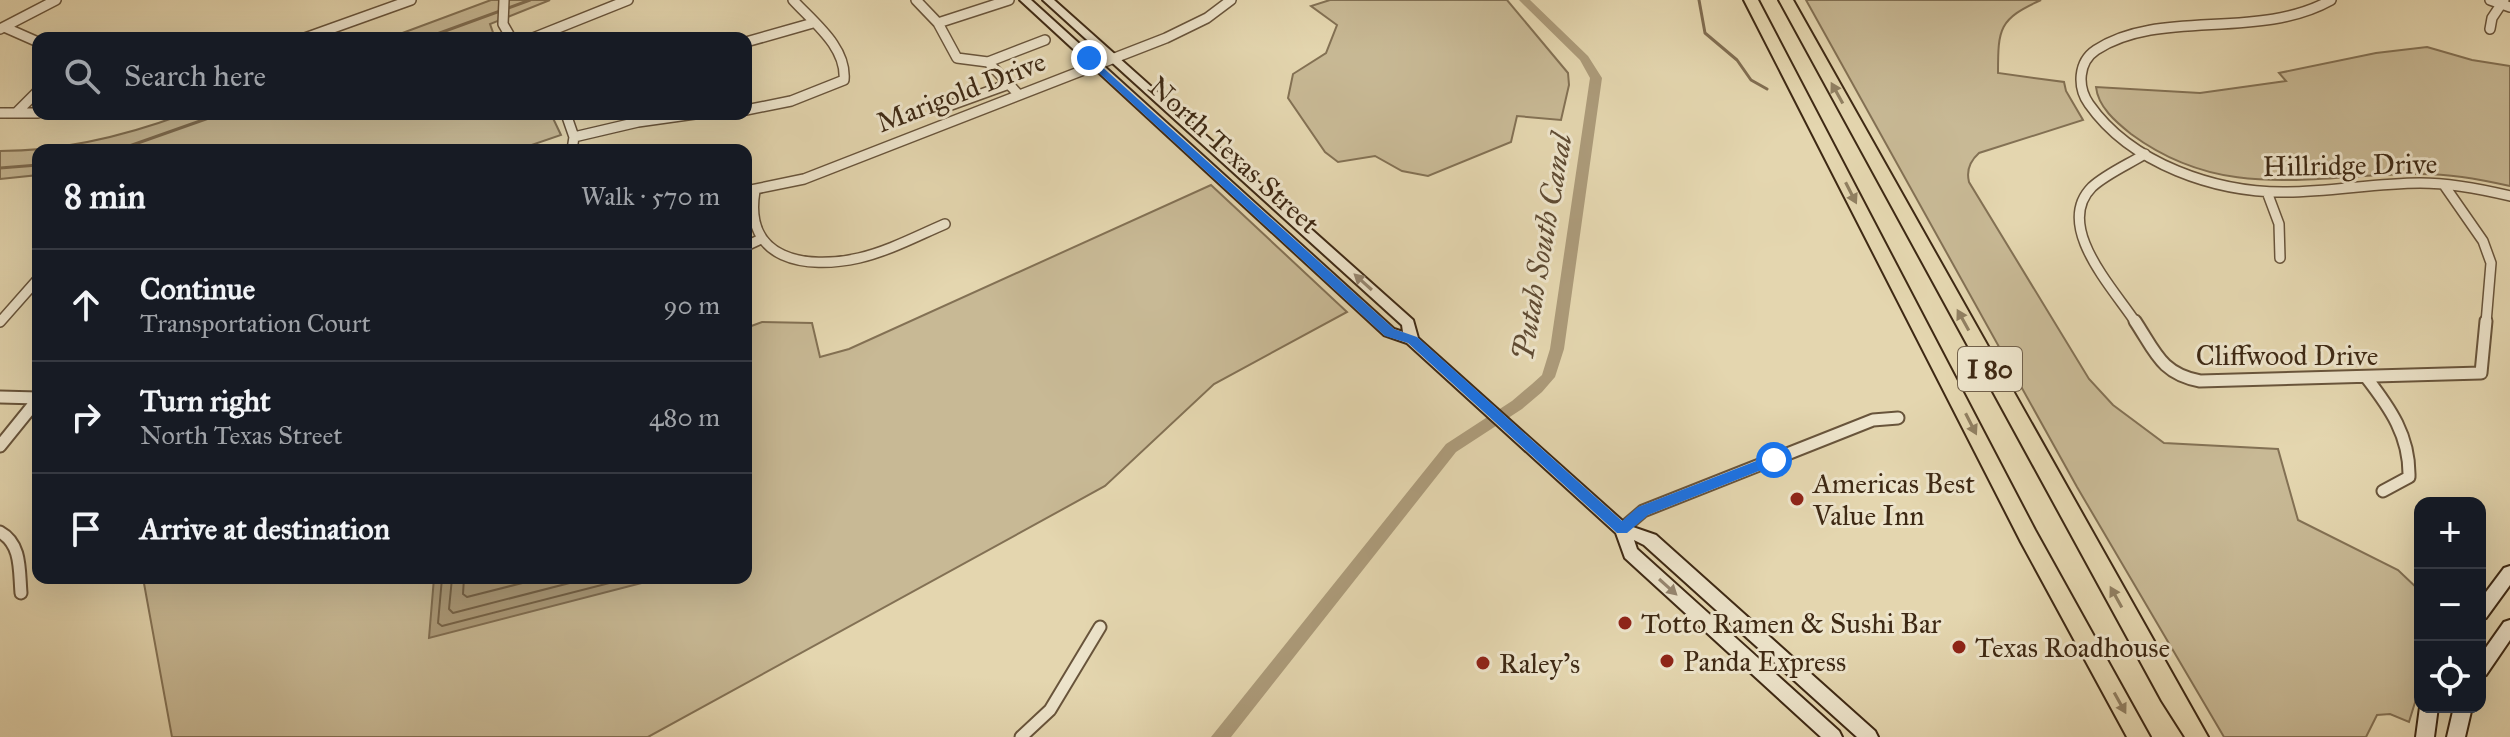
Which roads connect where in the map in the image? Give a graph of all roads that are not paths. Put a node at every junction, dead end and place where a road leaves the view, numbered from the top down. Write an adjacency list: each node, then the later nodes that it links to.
1 (56, 0): 18 (street)
2 (411, 0): 20 (street)
3 (504, 0): 21 (street)
4 (628, 0): 22 (street)
5 (793, 0): 16 (street)
6 (916, 0): 17 (street)
7 (1009, 0): 17 (street)
8 (1025, 0): 28 (main road, North Texas Street)
9 (1048, 0): 26 (main road, North Texas Street)
10 (1231, 0): 26 (street, Marigold Drive)
11 (1751, 0): 76 (highway, I 80, one-way to 76)
12 (1786, 0): 77 (highway, I 80, one-way to 12)
13 (2331, 0): 41 (street, Hillridge Drive)
14 (2490, 0): 15 (street)
15 (2505, 4): 19 (street)
16 (813, 23): 25 (street); 32 (street)
17 (938, 23): 27 (street)
18 (2, 28): 23 (street)
19 (2490, 29)
20 (322, 32)
21 (509, 32)
22 (548, 32)
23 (32, 40)
24 (1045, 40): 27 (street)
25 (752, 41)
26 (1113, 58): 28 (street, Marigold Drive); 55 (main road, North Texas Street, one-way to 26)
27 (988, 62): 29 (street)
28 (1096, 65): 30 (street, Marigold Drive); 55 (main road, North Texas Street)
29 (1009, 84): 30 (street); 33 (street)
30 (1019, 95): 43 (street, Marigold Drive)
31 (32, 97): 34 (street)
32 (752, 109)
33 (940, 109)
34 (17, 112): 35 (street); 36 (street)
35 (0, 113)
36 (32, 113)
37 (568, 120): 39 (street)
38 (652, 120): 39 (street)
39 (574, 137): 40 (street)
40 (573, 144)
41 (2145, 154): 44 (street, Hillridge Drive); 56 (street, Cliffwood Drive)
42 (2444, 185): 44 (street, Hillridge Drive); 45 (street, Hillridge Drive); 56 (street, Cliffwood Drive)
43 (752, 191)
44 (2267, 192): 50 (street)
45 (2510, 196)
46 (752, 219): 48 (street)
47 (945, 224): 48 (street)
48 (761, 239): 49 (street)
49 (752, 243)
50 (2280, 258)
51 (32, 286): 53 (street)
52 (32, 293): 53 (street)
53 (25, 294): 54 (street)
54 (0, 322)
55 (1412, 340): 63 (main road, North Texas Street)
56 (2366, 377): 62 (street)
57 (0, 397): 58 (street)
58 (32, 398)
59 (32, 406): 61 (street)
60 (1898, 418): 63 (street)
61 (0, 446)
62 (2383, 491)
63 (1622, 529): 74 (main road, North Texas Street, one-way to 74); 75 (main road, North Texas Street)
64 (0, 532): 66 (street)
65 (2510, 573): 67 (main road)
66 (21, 593)
67 (2486, 605)
68 (1100, 627): 73 (street)
69 (2510, 627): 70 (main road)
70 (2486, 661)
71 (2428, 713): 78 (main road)
72 (2462, 713): 79 (main road)
73 (1021, 737)
74 (1833, 737)
75 (1869, 737)
76 (2139, 737)
77 (2197, 737)
78 (2425, 737)
79 (2456, 737)

